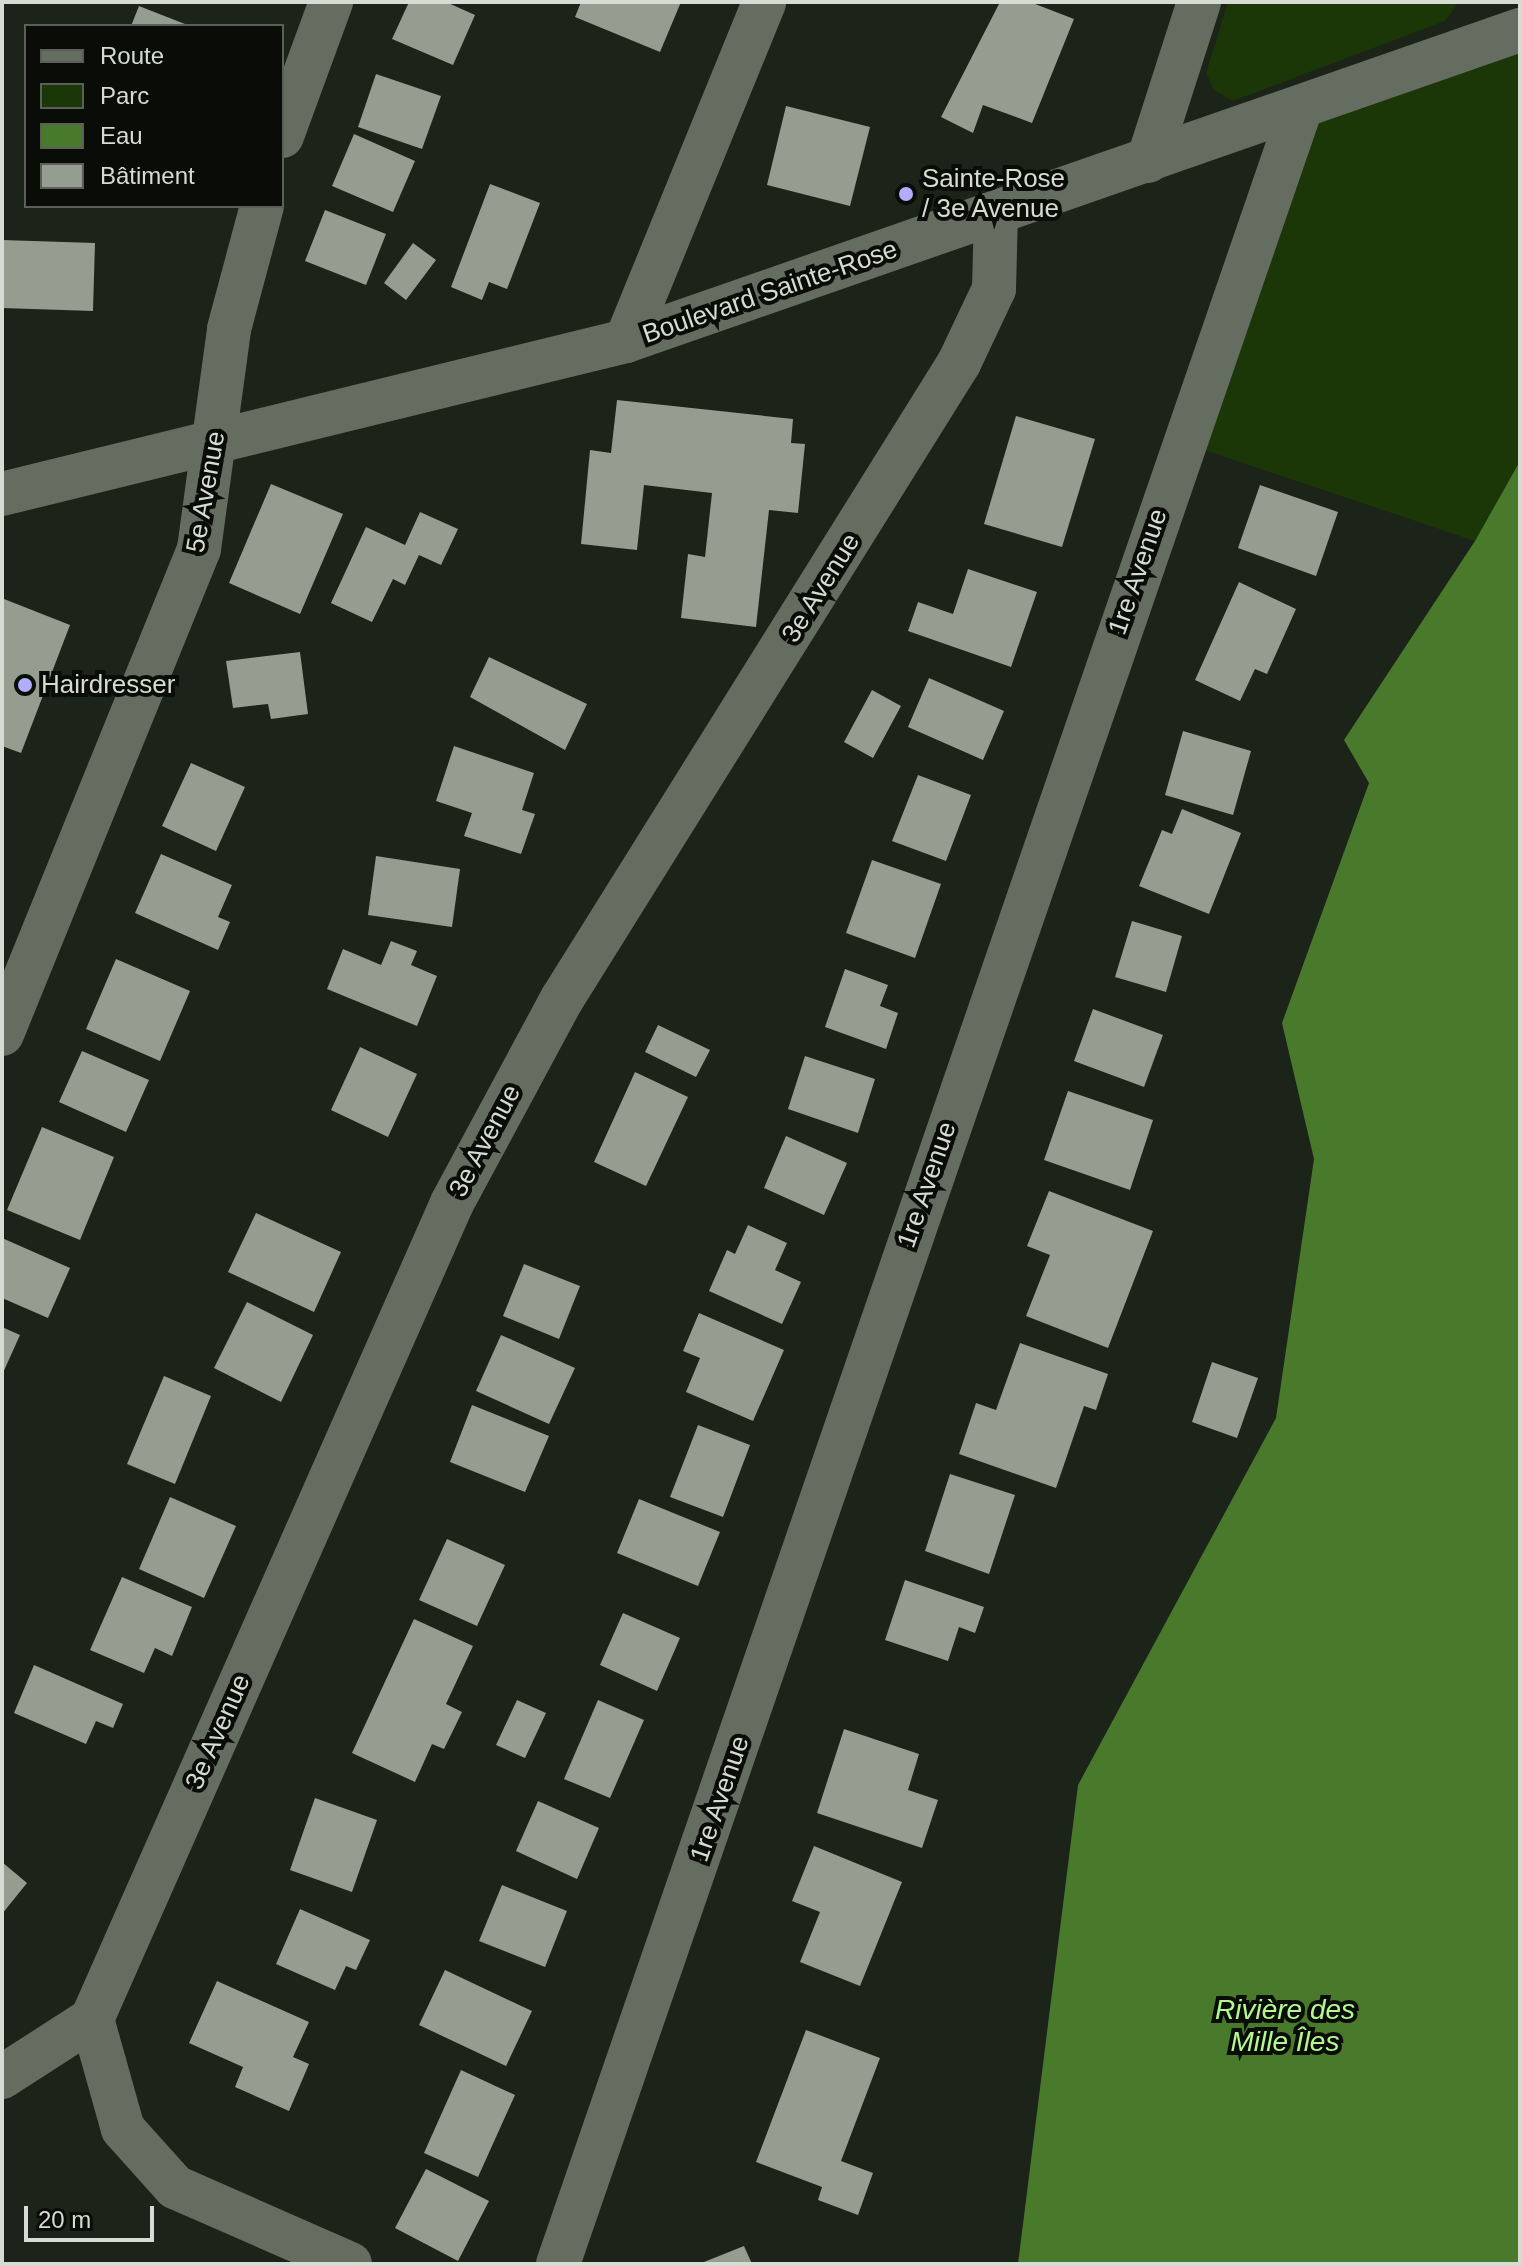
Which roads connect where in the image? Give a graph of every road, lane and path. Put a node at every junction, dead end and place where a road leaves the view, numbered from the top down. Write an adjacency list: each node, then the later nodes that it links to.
1 (331, 2): 6 (street)
2 (764, 2): 10 (street)
3 (1199, 2): 7 (street)
4 (1520, 30): 5 (street, Boulevard Sainte-Rose)
5 (1301, 107): 7 (street, Boulevard Sainte-Rose); 17 (street, 1re Avenue)
6 (284, 131)
7 (1148, 161): 9 (street, Boulevard Sainte-Rose)
8 (261, 208): 11 (street, 5e Avenue)
9 (996, 214): 10 (street, Boulevard Sainte-Rose); 14 (street, 3e Avenue)
10 (626, 341): 11 (street, Boulevard Sainte-Rose)
11 (217, 438): 12 (street, Boulevard Sainte-Rose); 13 (street, 5e Avenue)
12 (2, 494)
13 (2, 1034)
14 (92, 2019): 15 (street); 16 (street)
15 (2, 2077)
16 (350, 2264)
17 (558, 2264)

